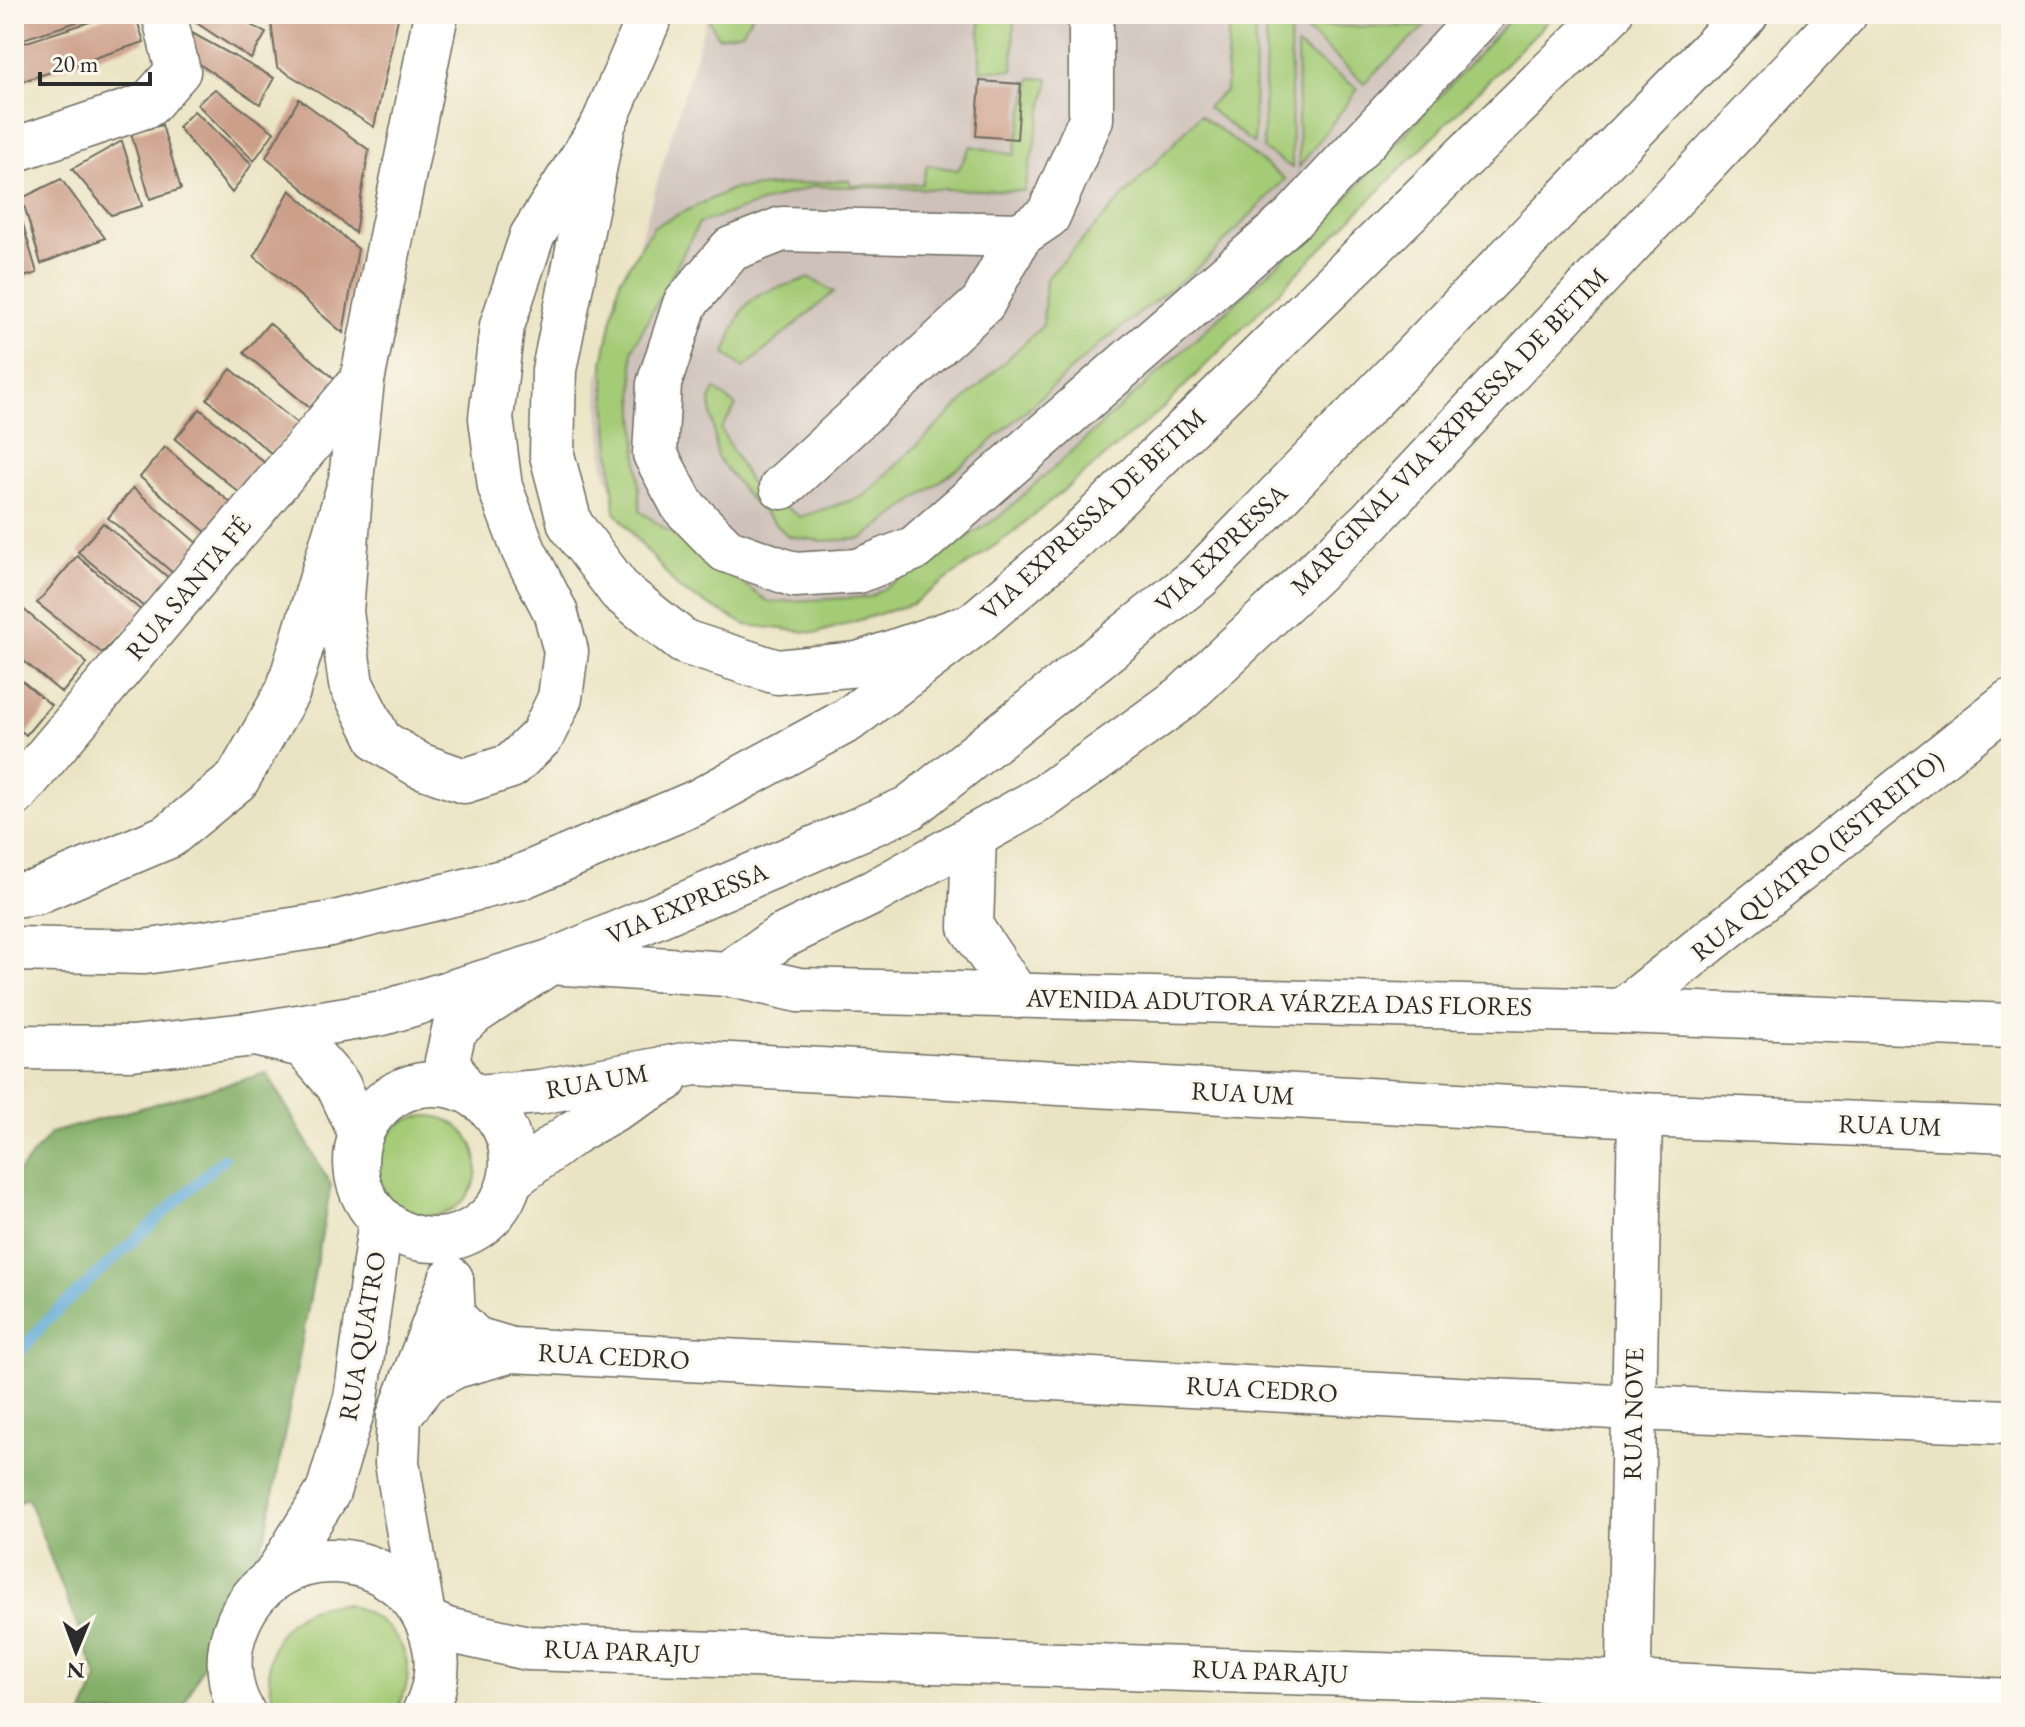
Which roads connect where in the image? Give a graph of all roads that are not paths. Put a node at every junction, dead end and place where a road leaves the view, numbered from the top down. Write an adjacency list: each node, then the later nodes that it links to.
1 (164, 14): 10 (main road)
2 (436, 14): 12 (main road)
3 (651, 14): 9 (main road)
4 (1091, 14): 11 (main road)
5 (1483, 14): 11 (main road)
6 (1610, 14): 15 (main road, VIA EXPRESSA DE BETIM)
7 (1746, 14): 21 (main road, VIA EXPRESSA)
8 (1845, 14): 18 (main road, MARGINAL VIA EXPRESSA DE BETIM)
9 (603, 125): 13 (main road); 15 (main road)
10 (14, 150)
11 (1020, 235): 14 (main road)
12 (362, 381): 13 (main road); 17 (main road, RUA SANTA FÉ)
13 (351, 480): 19 (main road)
14 (782, 487)
15 (973, 625): 20 (main road, VIA EXPRESSA DE BETIM)
16 (2011, 701): 24 (main road, RUA QUATRO (ESTREITO))
17 (14, 795)
18 (974, 836): 22 (main road, MARGINAL VIA EXPRESSA DE BETIM); 23 (main road)
19 (14, 895)
20 (14, 949)
21 (550, 962): 22 (main road, AVENIDA ADUTORA VÁRZEA DAS FLORES); 26 (main road); 29 (main road)
22 (727, 974): 23 (main road, AVENIDA ADUTORA VÁRZEA DAS FLORES)
23 (1017, 996): 24 (main road, AVENIDA ADUTORA VÁRZEA DAS FLORES)
24 (1622, 1011): 25 (main road, AVENIDA ADUTORA VÁRZEA DAS FLORES)
25 (2011, 1026)
26 (255, 1034): 27 (main road); 32 (main road)
27 (14, 1047)
28 (695, 1063): 29 (main road, RUA UM); 30 (main road, RUA UM); 33 (main road)
29 (471, 1093): 32 (main road); 33 (main road)
30 (1640, 1115): 31 (main road, RUA UM); 38 (main road, RUA NOVE)
31 (2011, 1130)
32 (361, 1134): 34 (main road)
33 (511, 1179): 35 (main road)
34 (381, 1219): 35 (main road); 41 (main road, RUA QUATRO)
35 (484, 1222): 36 (main road, RUA QUATRO)
36 (451, 1279): 37 (main road, RUA CEDRO); 39 (main road, RUA QUATRO)
37 (512, 1350): 38 (main road, RUA CEDRO); 39 (main road, RUA CEDRO)
38 (1633, 1408): 40 (main road, RUA CEDRO); 45 (main road, RUA NOVE)
39 (399, 1416): 42 (main road, RUA QUATRO)
40 (2011, 1422)
41 (274, 1578): 42 (main road); 44 (main road)
42 (425, 1616): 43 (main road, RUA PARAJU); 47 (main road, RUA QUATRO)
43 (528, 1648): 45 (main road, RUA PARAJU); 47 (main road, RUA PARAJU)
44 (229, 1670): 48 (main road); 49 (main road)
45 (1628, 1698): 46 (main road, RUA PARAJU)
46 (2011, 1701)
47 (427, 1705)
48 (212, 1713)
49 (243, 1713)

